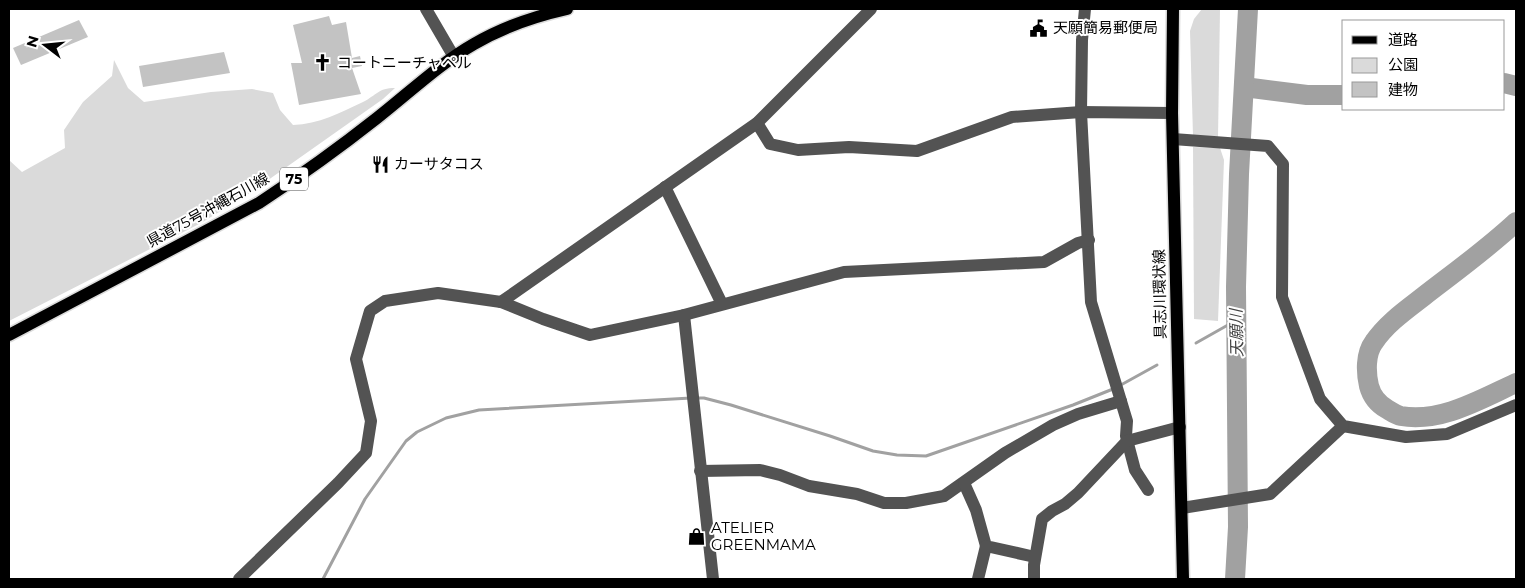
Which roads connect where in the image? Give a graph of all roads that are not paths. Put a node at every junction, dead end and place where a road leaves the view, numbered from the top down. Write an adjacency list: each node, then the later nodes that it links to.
1 (426, 9): 6 (street)
2 (567, 9): 6 (main road, 県道75号沖縄石川線 / 75)
3 (871, 9): 9 (street)
4 (1085, 9): 7 (street)
5 (1173, 9): 8 (main road, 具志川環状線)
6 (454, 57): 16 (main road, 県道75号沖縄石川線 / 75)
7 (1081, 112): 8 (street); 9 (street); 12 (street)
8 (1172, 113): 10 (main road, 具志川環状線)
9 (757, 122): 11 (street)
10 (1173, 139): 19 (street); 20 (main road, 具志川環状線)
11 (665, 187): 13 (street); 14 (street)
12 (1089, 240): 14 (street); 17 (street)
13 (501, 302): 15 (street); 28 (street)
14 (722, 304): 15 (street)
15 (684, 314): 22 (street)
16 (9, 335)
17 (1121, 400): 21 (street); 23 (street)
18 (1516, 405): 19 (street)
19 (1342, 426): 25 (street)
20 (1180, 427): 21 (street); 25 (main road, 具志川環状線)
21 (1127, 441): 24 (street); 27 (street)
22 (700, 471): 23 (street); 29 (street)
23 (964, 482): 26 (street)
24 (1148, 490)
25 (1182, 508): 32 (main road, 具志川環状線)
26 (986, 546): 27 (street); 30 (street)
27 (1036, 557): 31 (street)
28 (239, 579)
29 (713, 579)
30 (978, 579)
31 (1034, 579)
32 (1183, 579)

